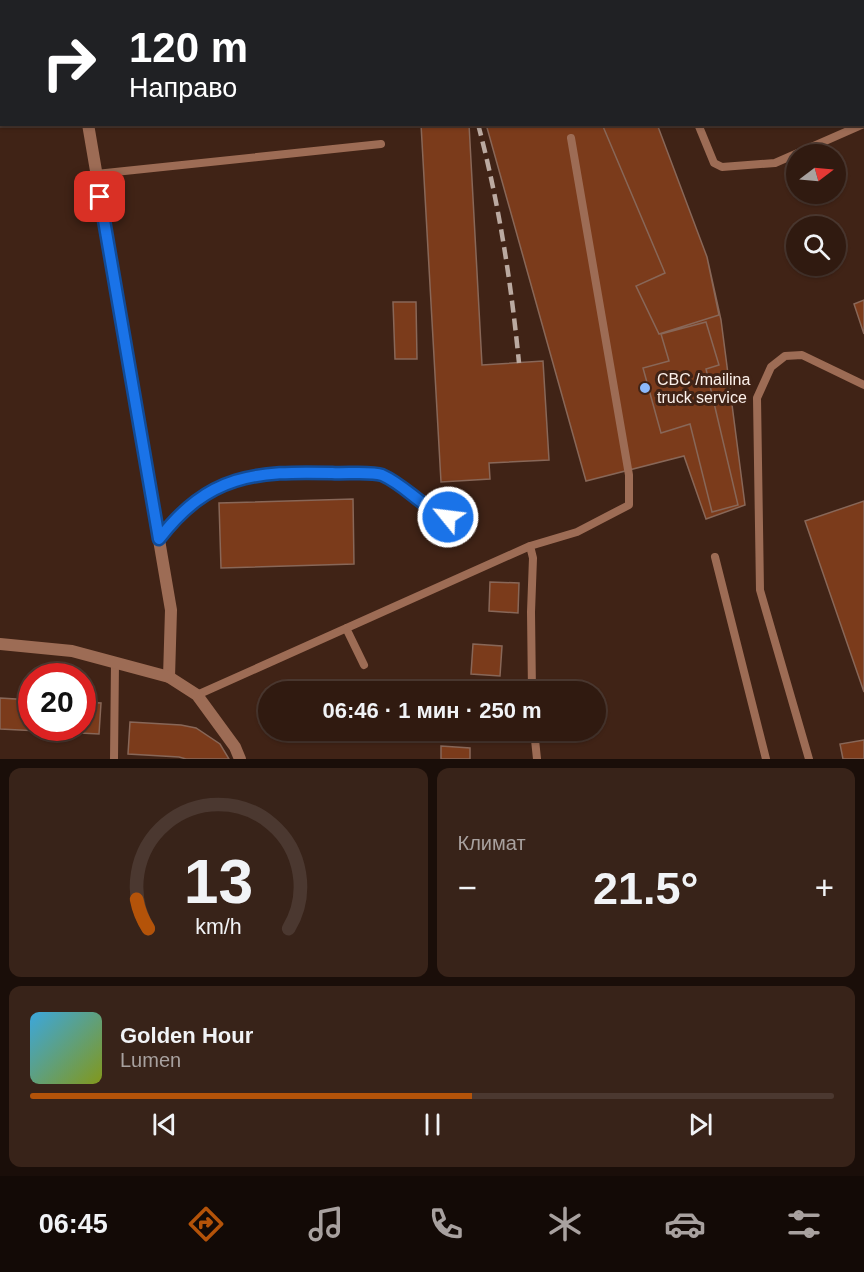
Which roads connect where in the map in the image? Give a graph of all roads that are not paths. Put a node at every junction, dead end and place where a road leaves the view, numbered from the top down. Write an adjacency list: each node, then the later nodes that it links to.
1 (88, 126): 6 (street)
2 (699, 126): 3 (lane)
3 (859, 126)
4 (571, 138): 10 (lane)
5 (381, 144): 6 (lane)
6 (96, 174): 9 (street)
7 (864, 386): 24 (lane)
8 (448, 517): 9 (lane)
9 (159, 539): 16 (street)
10 (530, 546): 12 (lane); 17 (lane)
11 (715, 557): 23 (lane)
12 (346, 628): 15 (lane); 18 (lane)
13 (0, 644): 14 (street)
14 (115, 662): 16 (street); 20 (lane)
15 (364, 665)
16 (169, 677): 18 (street)
17 (532, 681)
18 (197, 695): 21 (street)
19 (535, 741): 22 (lane)
20 (114, 759)
21 (240, 759)
22 (537, 759)
23 (766, 759)
24 (809, 759)

